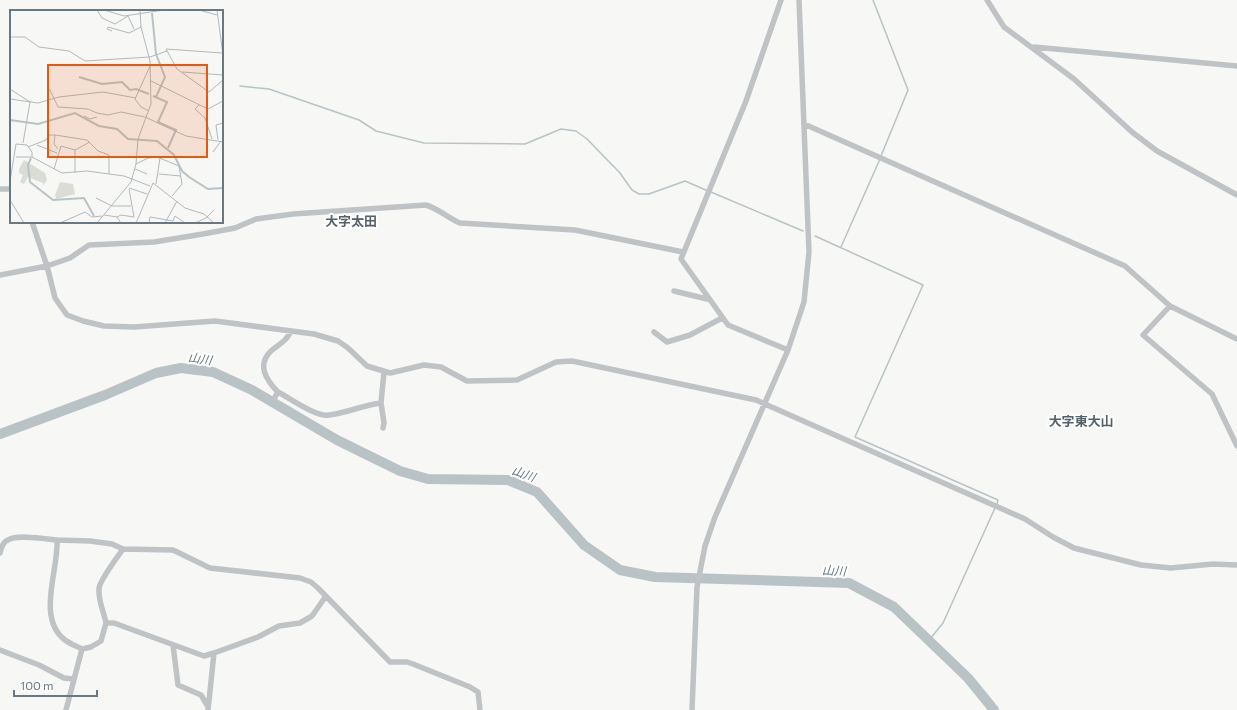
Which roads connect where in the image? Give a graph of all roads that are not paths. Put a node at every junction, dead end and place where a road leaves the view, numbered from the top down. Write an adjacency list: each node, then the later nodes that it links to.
1 (781, 0): 9 (street)
2 (798, 0): 6 (street)
3 (987, 0): 4 (street)
4 (1034, 47): 5 (street); 7 (street)
5 (1237, 66)
6 (804, 124): 14 (street); 19 (street)
7 (1237, 195)
8 (32, 223): 10 (street)
9 (683, 252): 10 (street); 13 (street)
10 (47, 266): 11 (street); 16 (street)
11 (0, 275)
12 (674, 291): 13 (street)
13 (707, 299): 15 (street)
14 (1170, 306): 18 (street); 24 (street)
15 (722, 318): 17 (street); 19 (street)
16 (291, 331): 20 (street); 21 (street)
17 (654, 332)
18 (1237, 339)
19 (788, 350): 22 (street)
20 (384, 372): 21 (street); 22 (street)
21 (381, 403): 23 (street)
22 (765, 403): 28 (street); 39 (street)
23 (383, 428)
24 (1237, 446)
25 (57, 540): 26 (street); 27 (street); 32 (street)
26 (123, 549): 29 (street); 30 (street)
27 (0, 553)
28 (1237, 565)
29 (326, 596): 34 (street); 38 (street)
30 (106, 623): 31 (street); 32 (street)
31 (173, 645): 34 (street); 36 (street)
32 (82, 649): 35 (street)
33 (0, 650): 35 (street)
34 (214, 653): 36 (street)
35 (73, 679): 37 (street)
36 (208, 707)
37 (66, 710)
38 (480, 710)
39 (692, 710)

